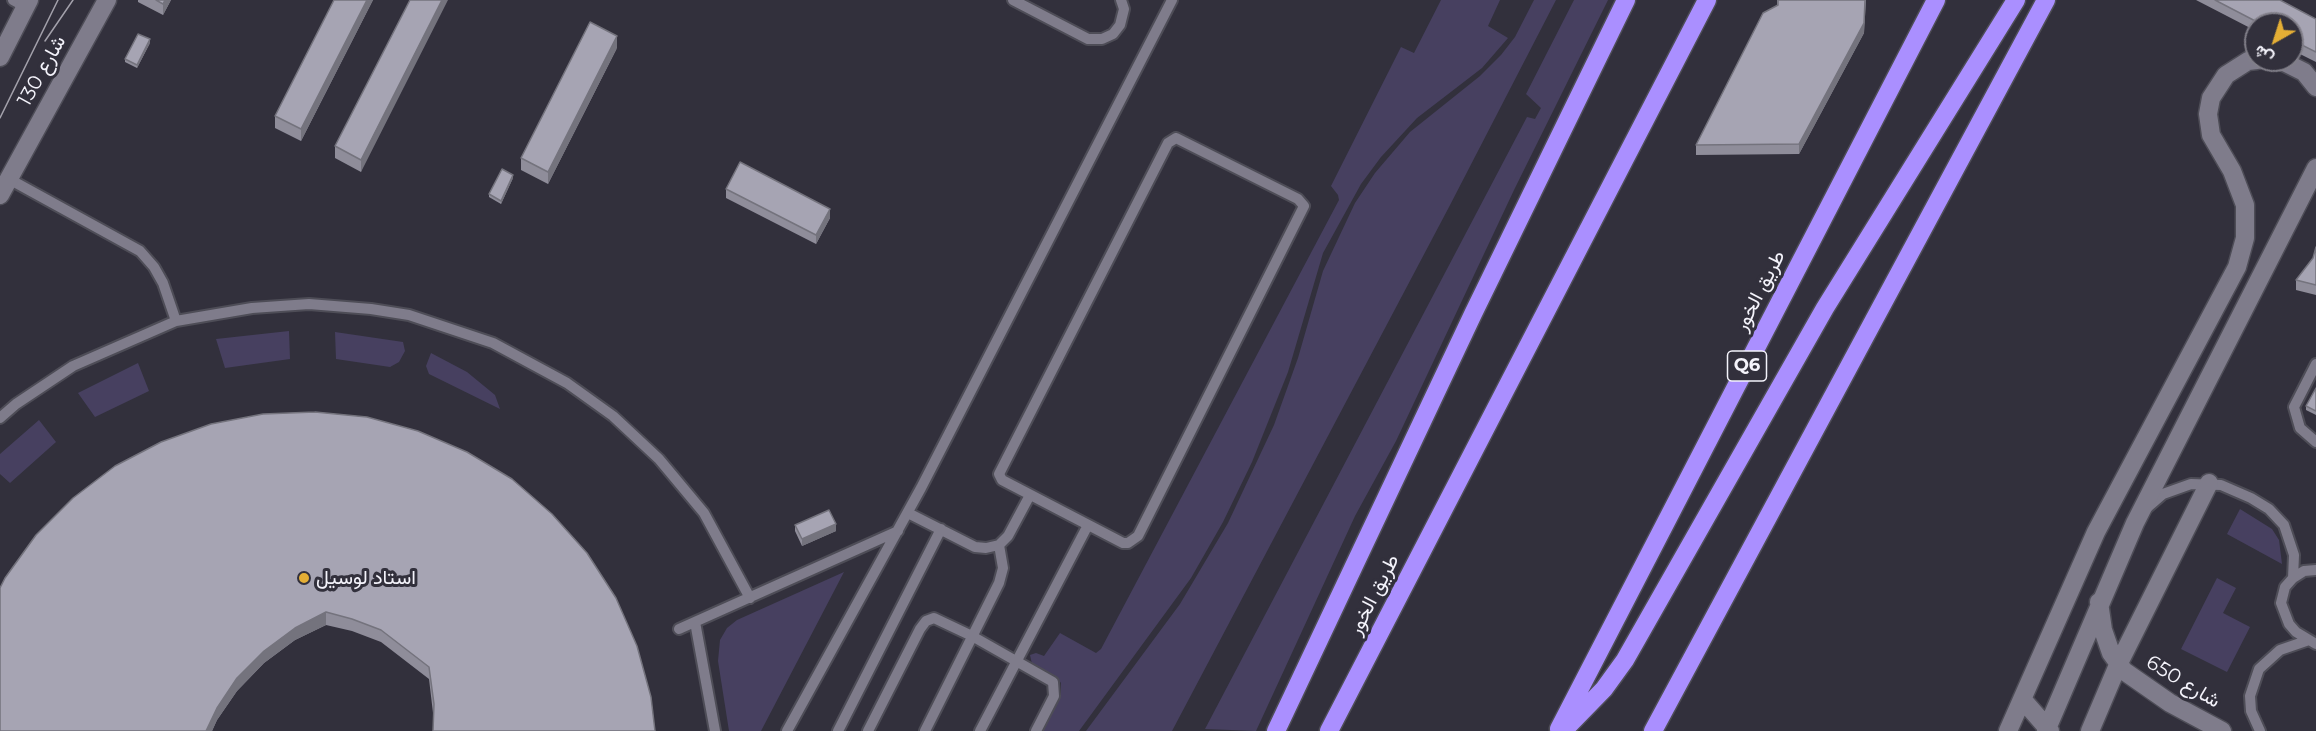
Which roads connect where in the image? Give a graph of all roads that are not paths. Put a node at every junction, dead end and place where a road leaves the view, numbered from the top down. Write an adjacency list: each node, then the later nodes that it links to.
1 (107, 0): 16 (street, شارع 130)
2 (1013, 0): 3 (lane)
3 (1121, 0)
4 (1171, 0): 23 (lane)
5 (1626, 0): 48 (highway)
6 (1707, 0): 49 (highway, طريق الخور)
7 (1936, 0): 50 (highway, طريق الخور / Q6)
8 (2016, 0): 51 (highway)
9 (2046, 0): 52 (highway)
10 (23, 2): 11 (street)
11 (0, 57)
12 (2244, 64): 39 (street)
13 (2301, 72): 14 (street)
14 (2315, 84)
15 (2316, 168): 24 (street)
16 (4, 187): 17 (lane)
17 (176, 321): 19 (lane); 31 (lane)
18 (2316, 364): 20 (lane)
19 (0, 418)
20 (2316, 442)
21 (2209, 483): 24 (lane); 30 (lane); 38 (street)
22 (1030, 495): 25 (lane); 25 (lane); 28 (lane)
23 (908, 513): 26 (lane); 27 (lane)
24 (2135, 523): 32 (street)
25 (1088, 525): 37 (lane)
26 (941, 529): 28 (lane); 43 (lane)
27 (898, 531): 31 (lane); 42 (lane)
28 (999, 545): 35 (lane)
29 (2316, 570): 30 (lane)
30 (2293, 578): 36 (lane)
31 (750, 598): 33 (lane)
32 (2099, 602): 38 (street, شارع 650); 40 (street)
33 (695, 622): 34 (lane); 41 (lane)
34 (679, 629)
35 (972, 636): 37 (lane); 44 (lane); 45 (lane)
36 (2312, 642): 56 (lane)
37 (1016, 661): 46 (lane); 47 (lane)
38 (2118, 665): 54 (street); 55 (street, شارع 650)
39 (2022, 699): 40 (street); 53 (street)
40 (2048, 730)
41 (715, 731)
42 (787, 731)
43 (838, 731)
44 (868, 731)
45 (925, 731)
46 (980, 731)
47 (1035, 731)
48 (1276, 731)
49 (1329, 731)
50 (1558, 731)
51 (1563, 731)
52 (1653, 731)
53 (2008, 731)
54 (2090, 731)
55 (2222, 731)
56 (2260, 731)

